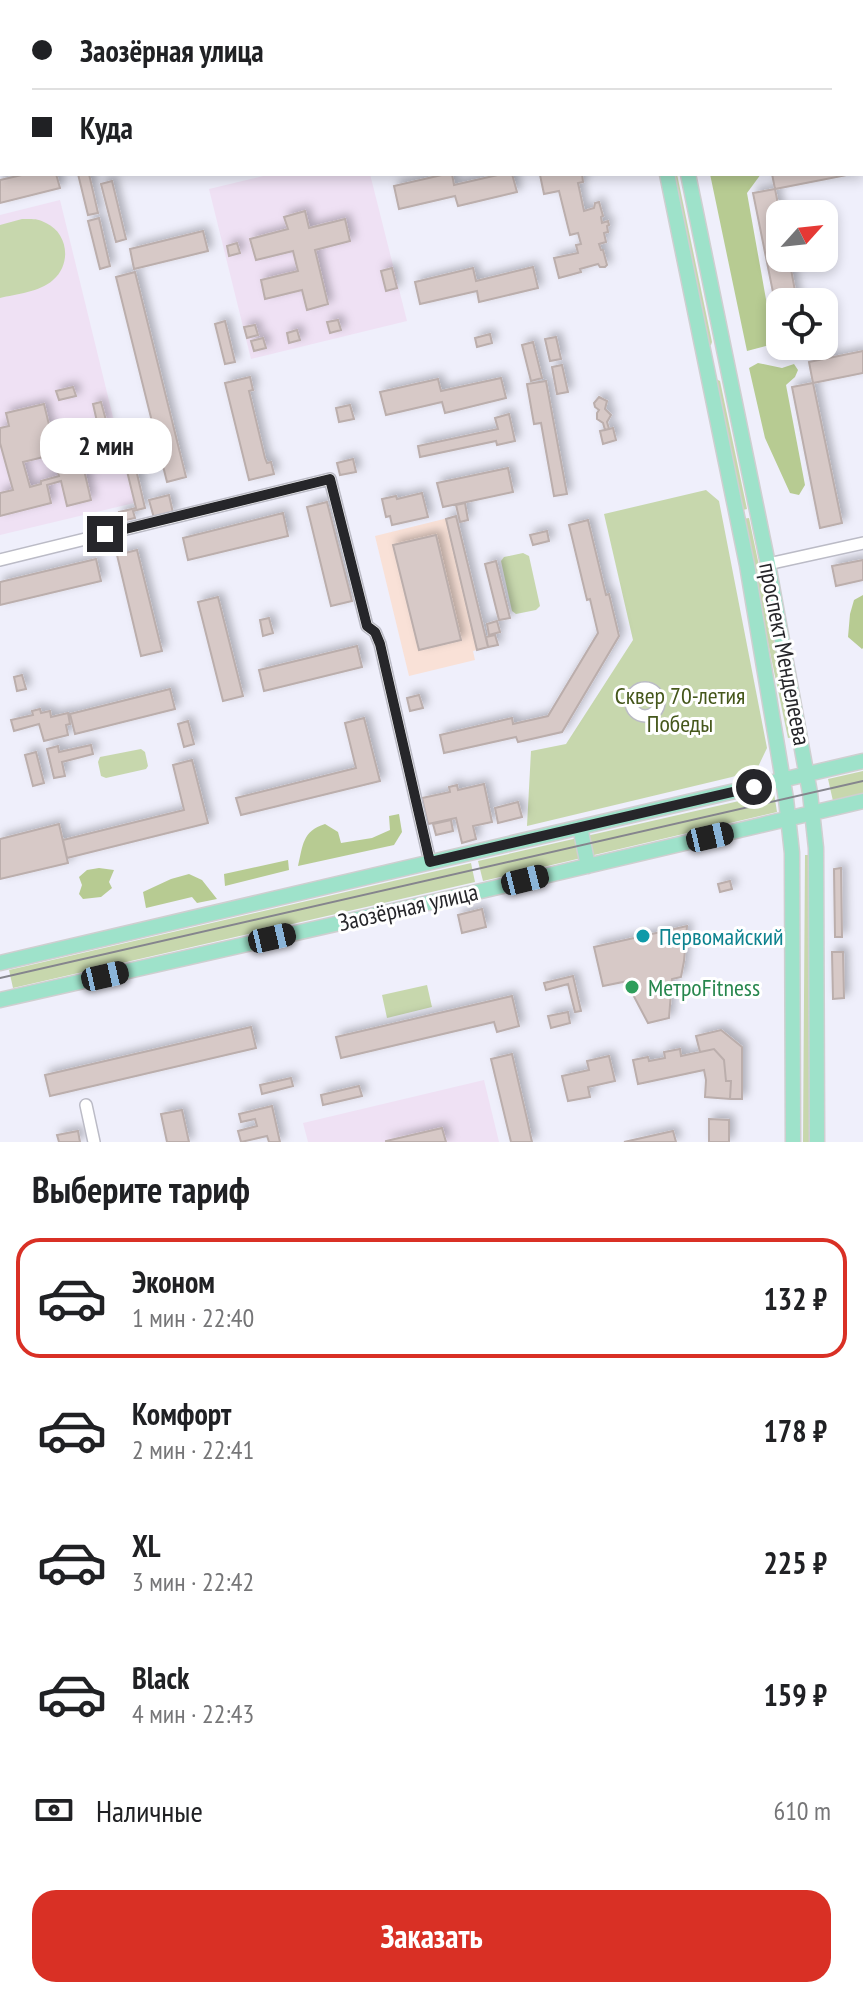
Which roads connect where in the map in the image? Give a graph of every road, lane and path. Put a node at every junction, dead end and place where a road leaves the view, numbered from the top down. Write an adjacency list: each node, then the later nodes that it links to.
1 (667, 176): 4 (main road, проспект Менделеева)
2 (688, 176): 3 (main road, проспект Менделеева)
3 (727, 363): 4 (main road); 7 (main road, проспект Менделеева)
4 (707, 366): 10 (main road, проспект Менделеева)
5 (863, 543): 7 (street)
6 (0, 560): 15 (street)
7 (768, 564): 9 (main road, проспект Менделеева)
8 (863, 761): 9 (main road, Заозёрная улица)
9 (807, 774): 10 (main road, Заозёрная улица); 12 (main road, проспект Менделеева)
10 (783, 780): 13 (main road, проспект Менделеева); 14 (main road, Заозёрная улица)
11 (863, 801): 12 (main road, Заозёрная улица)
12 (813, 813): 13 (main road, Заозёрная улица); 22 (main road, проспект Менделеева)
13 (789, 819): 16 (main road, Заозёрная улица); 21 (main road, проспект Менделеева)
14 (580, 827): 15 (main road, Заозёрная улица); 16 (main road)
15 (430, 862): 17 (main road, Заозёрная улица)
16 (588, 866): 18 (main road, Заозёрная улица)
17 (0, 963)
18 (0, 1000)
19 (86, 1105): 20 (street)
20 (94, 1142)
21 (793, 1142)
22 (817, 1142)

